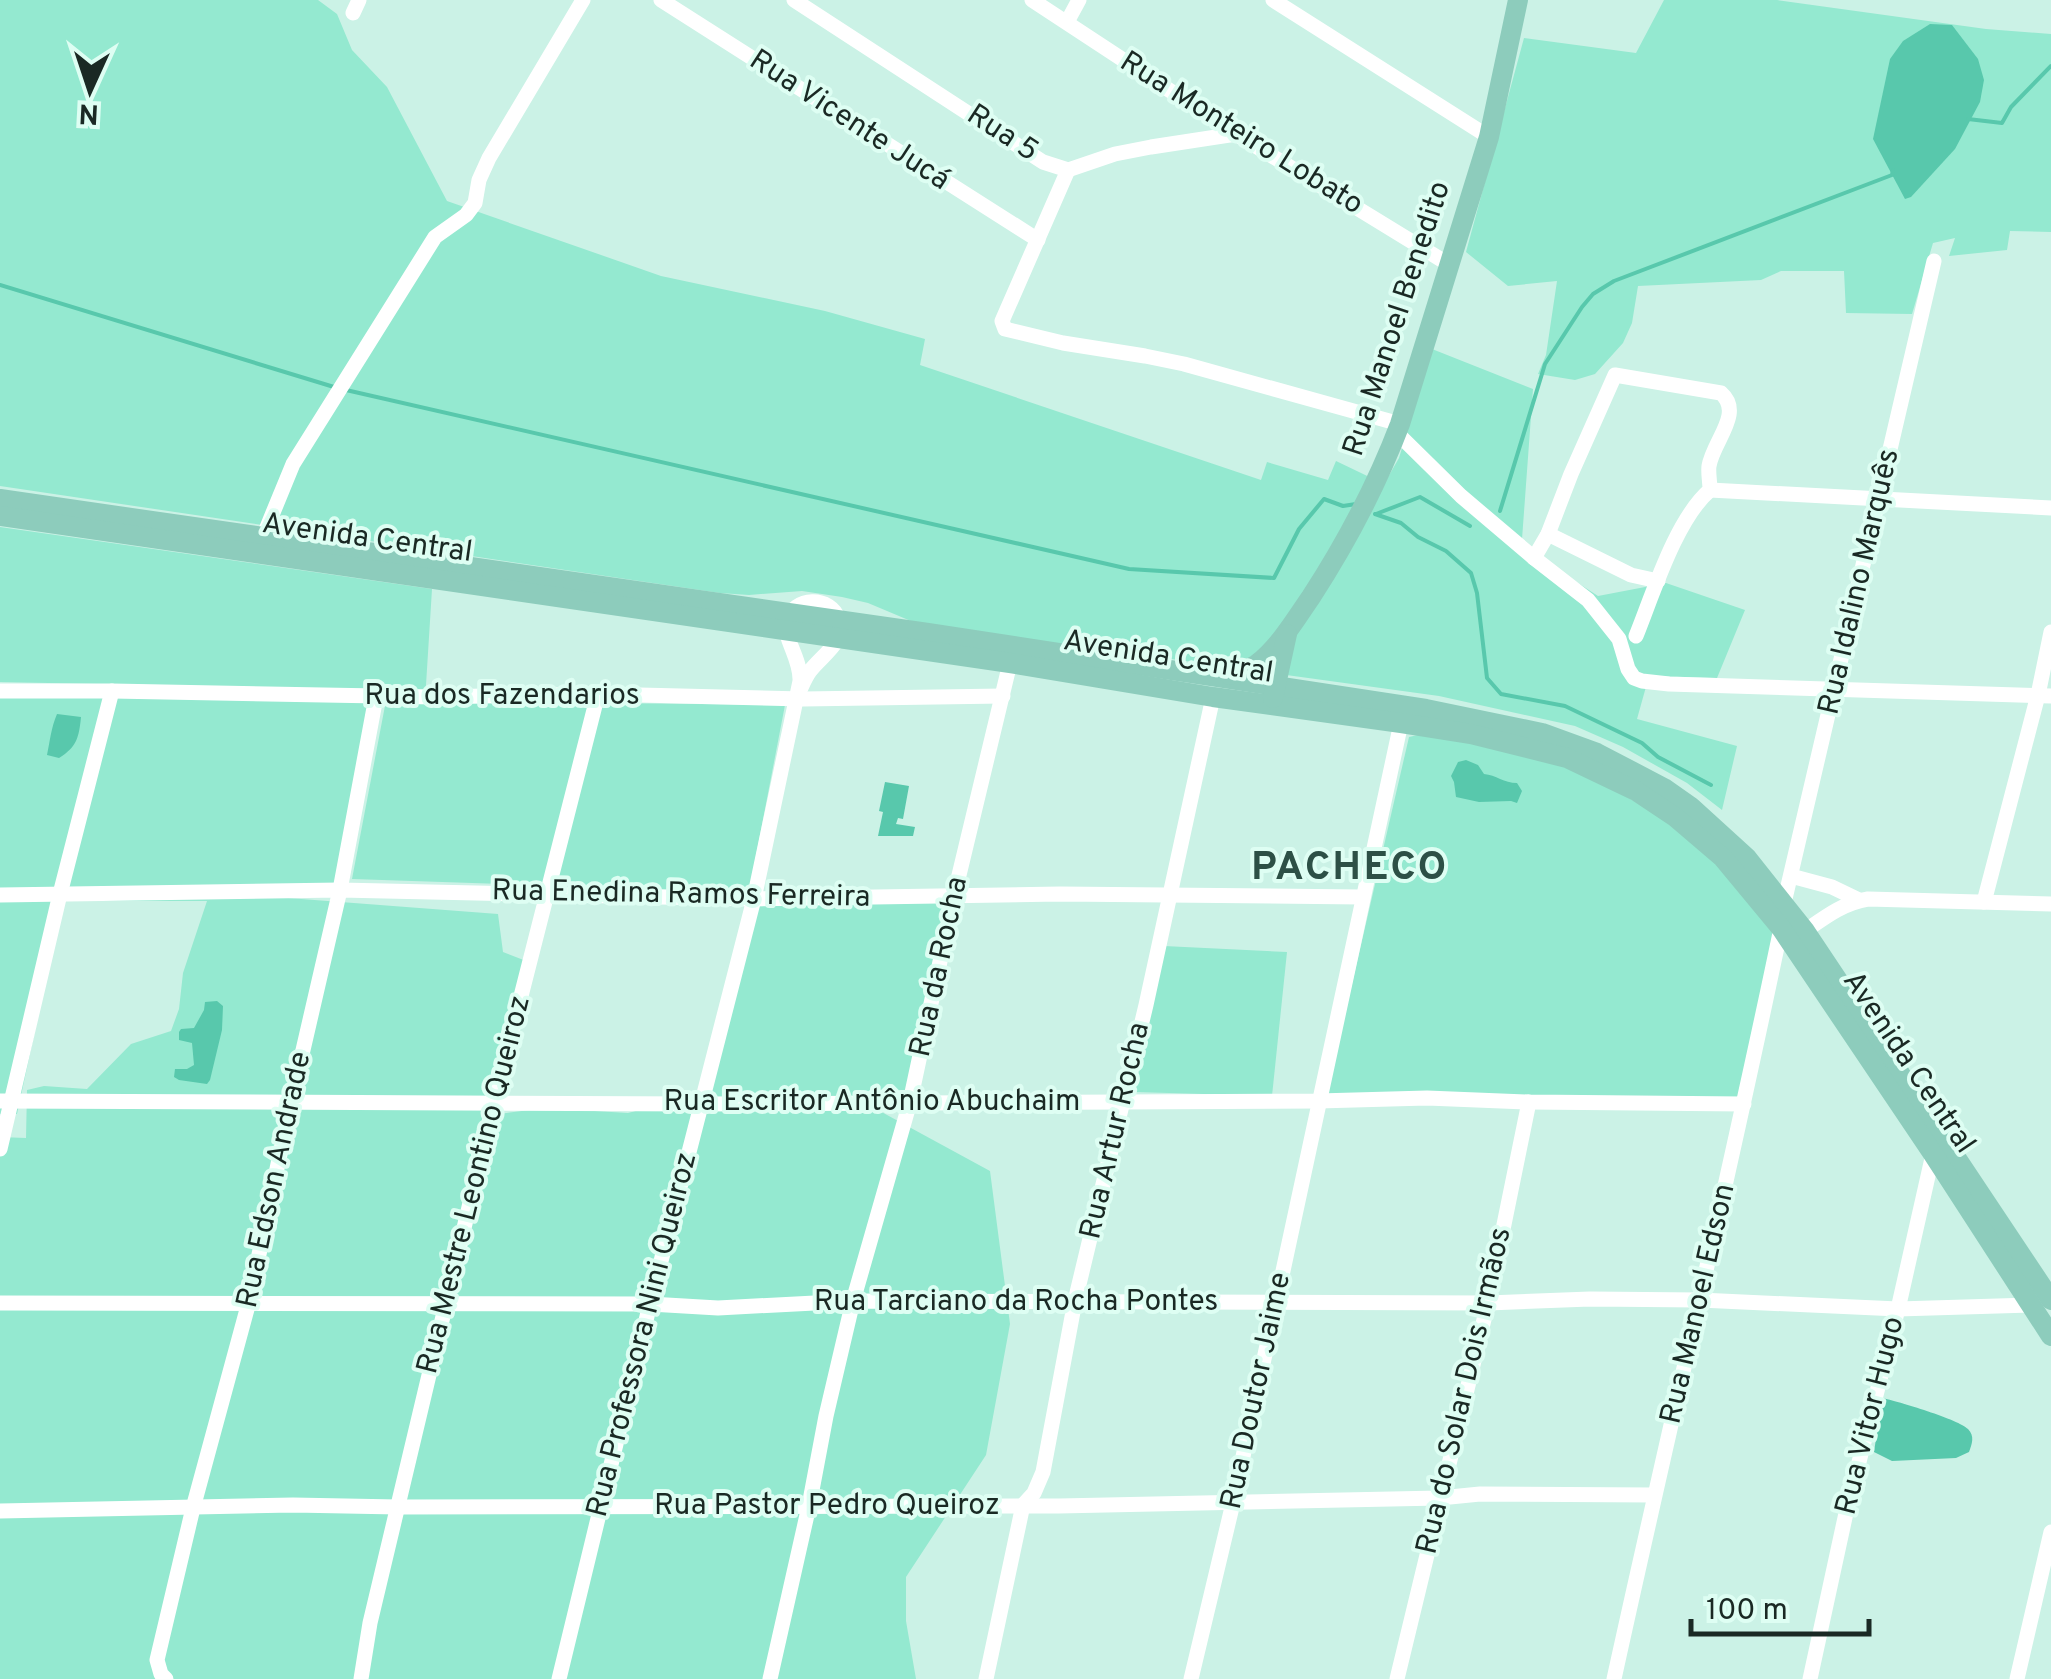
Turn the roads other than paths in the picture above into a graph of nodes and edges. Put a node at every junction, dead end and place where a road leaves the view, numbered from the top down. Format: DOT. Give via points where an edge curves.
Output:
graph roads {
  1 [pos="583,0"];
  2 [pos="661,0"];
  3 [pos="794,0"];
  4 [pos="1032,0"];
  5 [pos="1079,0"];
  6 [pos="1273,0"];
  7 [pos="1514,2"];
  8 [pos="1066,22"];
  9 [pos="1236,134"];
  10 [pos="1489,137"];
  11 [pos="1068,170"];
  12 [pos="1038,240"];
  13 [pos="1934,260"];
  14 [pos="1450,265"];
  15 [pos="1399,429"];
  16 [pos="1710,490"];
  17 [pos="0,498"];
  18 [pos="1878,498"];
  19 [pos="2051,508"];
  20 [pos="0,516"];
  21 [pos="1548,534"];
  22 [pos="263,536"];
  23 [pos="1534,558"];
  24 [pos="1658,582"];
  25 [pos="730,614"];
  26 [pos="793,623"];
  27 [pos="834,630"];
  28 [pos="1288,632"];
  29 [pos="2051,632"];
  30 [pos="1636,636"];
  31 [pos="1010,662"];
  32 [pos="1217,687"];
  33 [pos="1836,688"];
  34 [pos="0,691"];
  35 [pos="112,691"];
  36 [pos="1282,693"];
  37 [pos="598,694"];
  38 [pos="1003,696"];
  39 [pos="2045,696"];
  40 [pos="376,697"];
  41 [pos="796,698"];
  42 [pos="1401,722"];
  43 [pos="1791,876"];
  44 [pos="340,890"];
  45 [pos="60,894"];
  46 [pos="547,894"];
  47 [pos="0,895"];
  48 [pos="954,896"];
  49 [pos="1170,896"];
  50 [pos="1362,897"];
  51 [pos="754,899"];
  52 [pos="1859,900"];
  53 [pos="1984,902"];
  54 [pos="1784,904"];
  55 [pos="2051,904"];
  56 [pos="1781,928"];
  57 [pos="1805,931"];
  58 [pos="6,1101"];
  59 [pos="1123,1101"];
  60 [pos="1318,1101"];
  61 [pos="292,1102"];
  62 [pos="494,1102"];
  63 [pos="910,1102"];
  64 [pos="1528,1102"];
  65 [pos="702,1104"];
  66 [pos="1744,1104"];
  67 [pos="0,1149"];
  68 [pos="1933,1154"];
  69 [pos="1700,1300"];
  70 [pos="853,1301"];
  71 [pos="1075,1301"];
  72 [pos="1277,1301"];
  73 [pos="249,1302"];
  74 [pos="2041,1302"];
  75 [pos="0,1303"];
  76 [pos="1488,1303"];
  77 [pos="448,1304"];
  78 [pos="650,1304"];
  79 [pos="1898,1308"];
  80 [pos="2051,1336"];
  81 [pos="1654,1495"];
  82 [pos="1440,1498"];
  83 [pos="1233,1503"];
  84 [pos="1023,1505"];
  85 [pos="809,1506"];
  86 [pos="398,1507"];
  87 [pos="600,1507"];
  88 [pos="193,1508"];
  89 [pos="0,1510"];
  90 [pos="2051,1532"];
  91 [pos="166,1679"];
  92 [pos="361,1679"];
  93 [pos="559,1679"];
  94 [pos="770,1679"];
  95 [pos="986,1679"];
  96 [pos="1191,1679"];
  97 [pos="1397,1679"];
  98 [pos="1614,1679"];
  99 [pos="1810,1679"];
  100 [pos="2017,1679"];
  1 -- 22 [label="street" via="488,158 475,203 435,237 292,464"];
  2 -- 12 [label="street, Rua Vicente Jucá"];
  3 -- 11 [label="street, Rua 5" via="1028,155"];
  4 -- 8 [label="street, Rua Monteiro Lobato"];
  5 -- 8 [label="street"];
  6 -- 10 [label="street"];
  7 -- 10 [label="main road, Rua Manoel Benedito"];
  8 -- 9 [label="street, Rua Monteiro Lobato"];
  9 -- 11 [label="street, Rua 5" via="1151,146"];
  9 -- 14 [label="street, Rua Monteiro Lobato"];
  10 -- 14 [label="main road, Rua Manoel Benedito"];
  11 -- 12 [label="street"];
  12 -- 15 [label="street" via="1002,321 1005,329 1184,364"];
  13 -- 18 [label="street, Rua Idalino Marquês"];
  14 -- 15 [label="main road, Rua Manoel Benedito"];
  15 -- 23 [label="street" via="1461,496"];
  15 -- 28 [label="main road, Rua Manoel Benedito" via="1355,526"];
  16 -- 18 [label="street"];
  16 -- 21 [label="street" via="1710,464 1730,400 1721,393 1615,376"];
  16 -- 24 [label="street" via="1678,532"];
  17 -- 22 [label="main road, Avenida Central"];
  18 -- 19 [label="street"];
  18 -- 33 [label="street, Rua Idalino Marquês"];
  20 -- 25 [label="main road, Avenida Central"];
  21 -- 23 [label="street"];
  21 -- 24 [label="street"];
  22 -- 25 [label="main road, Avenida Central"];
  23 -- 33 [label="street" via="1588,600 1619,639 1634,678"];
  24 -- 30 [label="street"];
  25 -- 26 [label="main road, Avenida Central"];
  25 -- 26 [label="main road"];
  26 -- 27 [label="main road, Avenida Central"];
  26 -- 27 [label="street" via="804,654 812,656"];
  26 -- 41 [label="street"];
  27 -- 31 [label="main road, Avenida Central" via="862,641"];
  27 -- 32 [label="main road, Avenida Central" via="918,632"];
  27 -- 41 [label="street"];
  28 -- 32 [label="main road, Rua Manoel Benedito" via="1259,662"];
  28 -- 36 [label="main road, Rua Manoel Benedito"];
  29 -- 39 [label="street"];
  31 -- 32 [label="main road, Avenida Central"];
  31 -- 38 [label="street, Rua da Rocha"];
  32 -- 36 [label="main road, Avenida Central"];
  32 -- 49 [label="street, Rua Artur Rocha"];
  33 -- 39 [label="street"];
  33 -- 43 [label="street, Rua Idalino Marquês"];
  34 -- 35 [label="street, Rua dos Fazendarios"];
  35 -- 40 [label="street, Rua dos Fazendarios"];
  35 -- 45 [label="street"];
  36 -- 42 [label="main road, Avenida Central"];
  36 -- 54 [label="main road, Avenida Central" via="1494,721 1597,753 1691,807 1748,858"];
  37 -- 40 [label="street, Rua dos Fazendarios"];
  37 -- 41 [label="street, Rua dos Fazendarios"];
  37 -- 46 [label="street, Rua Mestre Leontino Queiroz"];
  38 -- 41 [label="street, Rua dos Fazendarios"];
  38 -- 48 [label="street, Rua da Rocha"];
  39 -- 53 [label="street"];
  40 -- 44 [label="street, Rua Edson Andrade"];
  41 -- 51 [label="street, Rua Professora Nini Queiroz"];
  42 -- 50 [label="street, Rua Doutor Jaime"];
  42 -- 56 [label="main road, Avenida Central" via="1566,758 1624,785 1723,858"];
  43 -- 52 [label="street"];
  43 -- 54 [label="street, Rua Idalino Marquês"];
  44 -- 45 [label="street, Rua Enedina Ramos Ferreira"];
  44 -- 46 [label="street, Rua Enedina Ramos Ferreira"];
  44 -- 61 [label="street, Rua Edson Andrade"];
  45 -- 47 [label="street, Rua Enedina Ramos Ferreira"];
  45 -- 58 [label="street"];
  46 -- 51 [label="street, Rua Enedina Ramos Ferreira"];
  46 -- 62 [label="street, Rua Mestre Leontino Queiroz"];
  48 -- 49 [label="street, Rua Enedina Ramos Ferreira"];
  48 -- 51 [label="street, Rua Enedina Ramos Ferreira"];
  48 -- 63 [label="street, Rua da Rocha"];
  49 -- 50 [label="street, Rua Enedina Ramos Ferreira"];
  49 -- 59 [label="street, Rua Artur Rocha"];
  50 -- 60 [label="street, Rua Doutor Jaime"];
  51 -- 65 [label="street, Rua Professora Nini Queiroz"];
  52 -- 53 [label="street"];
  52 -- 57 [label="street"];
  53 -- 55 [label="street"];
  54 -- 57 [label="main road, Avenida Central"];
  56 -- 66 [label="street, Rua Manoel Edson"];
  56 -- 68 [label="main road, Avenida Central"];
  57 -- 74 [label="main road, Avenida Central"];
  58 -- 61 [label="street, Rua Escritor Antônio Abuchaim"];
  58 -- 67 [label="street"];
  59 -- 60 [label="street, Rua Escritor Antônio Abuchaim"];
  59 -- 63 [label="street, Rua Escritor Antônio Abuchaim"];
  59 -- 71 [label="street, Rua Artur Rocha"];
  60 -- 64 [label="street, Rua Escritor Antônio Abuchaim"];
  60 -- 72 [label="street, Rua Doutor Jaime"];
  61 -- 62 [label="street, Rua Escritor Antônio Abuchaim"];
  61 -- 73 [label="street, Rua Edson Andrade"];
  62 -- 65 [label="street, Rua Escritor Antônio Abuchaim"];
  62 -- 77 [label="street, Rua Mestre Leontino Queiroz"];
  63 -- 65 [label="street, Rua Escritor Antônio Abuchaim"];
  63 -- 70 [label="street, Rua da Rocha"];
  64 -- 66 [label="street, Rua Escritor Antônio Abuchaim"];
  64 -- 76 [label="street, Rua do Solar Dois Irmãos"];
  65 -- 78 [label="street, Rua Professora Nini Queiroz"];
  66 -- 69 [label="street, Rua Manoel Edson"];
  68 -- 74 [label="main road, Avenida Central"];
  68 -- 79 [label="street, Rua Vitor Hugo"];
  69 -- 76 [label="street, Rua Tarciano da Rocha Pontes"];
  69 -- 79 [label="street, Rua Tarciano da Rocha Pontes"];
  69 -- 81 [label="street, Rua Manoel Edson"];
  70 -- 71 [label="street, Rua Tarciano da Rocha Pontes"];
  70 -- 78 [label="street, Rua Tarciano da Rocha Pontes" via="718,1308"];
  70 -- 85 [label="street, Rua da Rocha"];
  71 -- 72 [label="street, Rua Tarciano da Rocha Pontes"];
  71 -- 84 [label="street, Rua Artur Rocha" via="1043,1472"];
  72 -- 76 [label="street, Rua Tarciano da Rocha Pontes"];
  72 -- 83 [label="street, Rua Doutor Jaime"];
  73 -- 75 [label="street, Rua Tarciano da Rocha Pontes"];
  73 -- 77 [label="street, Rua Tarciano da Rocha Pontes"];
  73 -- 88 [label="street, Rua Edson Andrade"];
  74 -- 79 [label="street, Rua Tarciano da Rocha Pontes"];
  74 -- 80 [label="main road, Avenida Central"];
  76 -- 82 [label="street, Rua do Solar Dois Irmãos"];
  77 -- 78 [label="street, Rua Tarciano da Rocha Pontes"];
  77 -- 86 [label="street, Rua Mestre Leontino Queiroz"];
  78 -- 87 [label="street, Rua Professora Nini Queiroz"];
  79 -- 99 [label="street, Rua Vitor Hugo"];
  81 -- 82 [label="street, Rua Pastor Pedro Queiroz"];
  81 -- 98 [label="street, Rua Manoel Edson"];
  82 -- 83 [label="street, Rua Pastor Pedro Queiroz"];
  82 -- 97 [label="street, Rua do Solar Dois Irmãos"];
  83 -- 84 [label="street, Rua Pastor Pedro Queiroz"];
  83 -- 96 [label="street, Rua Doutor Jaime"];
  84 -- 85 [label="street, Rua Pastor Pedro Queiroz"];
  84 -- 95 [label="street, Rua Artur Rocha"];
  85 -- 87 [label="street, Rua Pastor Pedro Queiroz"];
  85 -- 94 [label="street, Rua da Rocha"];
  86 -- 87 [label="street, Rua Pastor Pedro Queiroz"];
  86 -- 88 [label="street, Rua Pastor Pedro Queiroz"];
  86 -- 92 [label="street, Rua Mestre Leontino Queiroz"];
  87 -- 93 [label="street, Rua Professora Nini Queiroz"];
  88 -- 89 [label="street, Rua Pastor Pedro Queiroz"];
  88 -- 91 [label="street, Rua Edson Andrade" via="156,1660"];
  90 -- 100 [label="street"];
}
